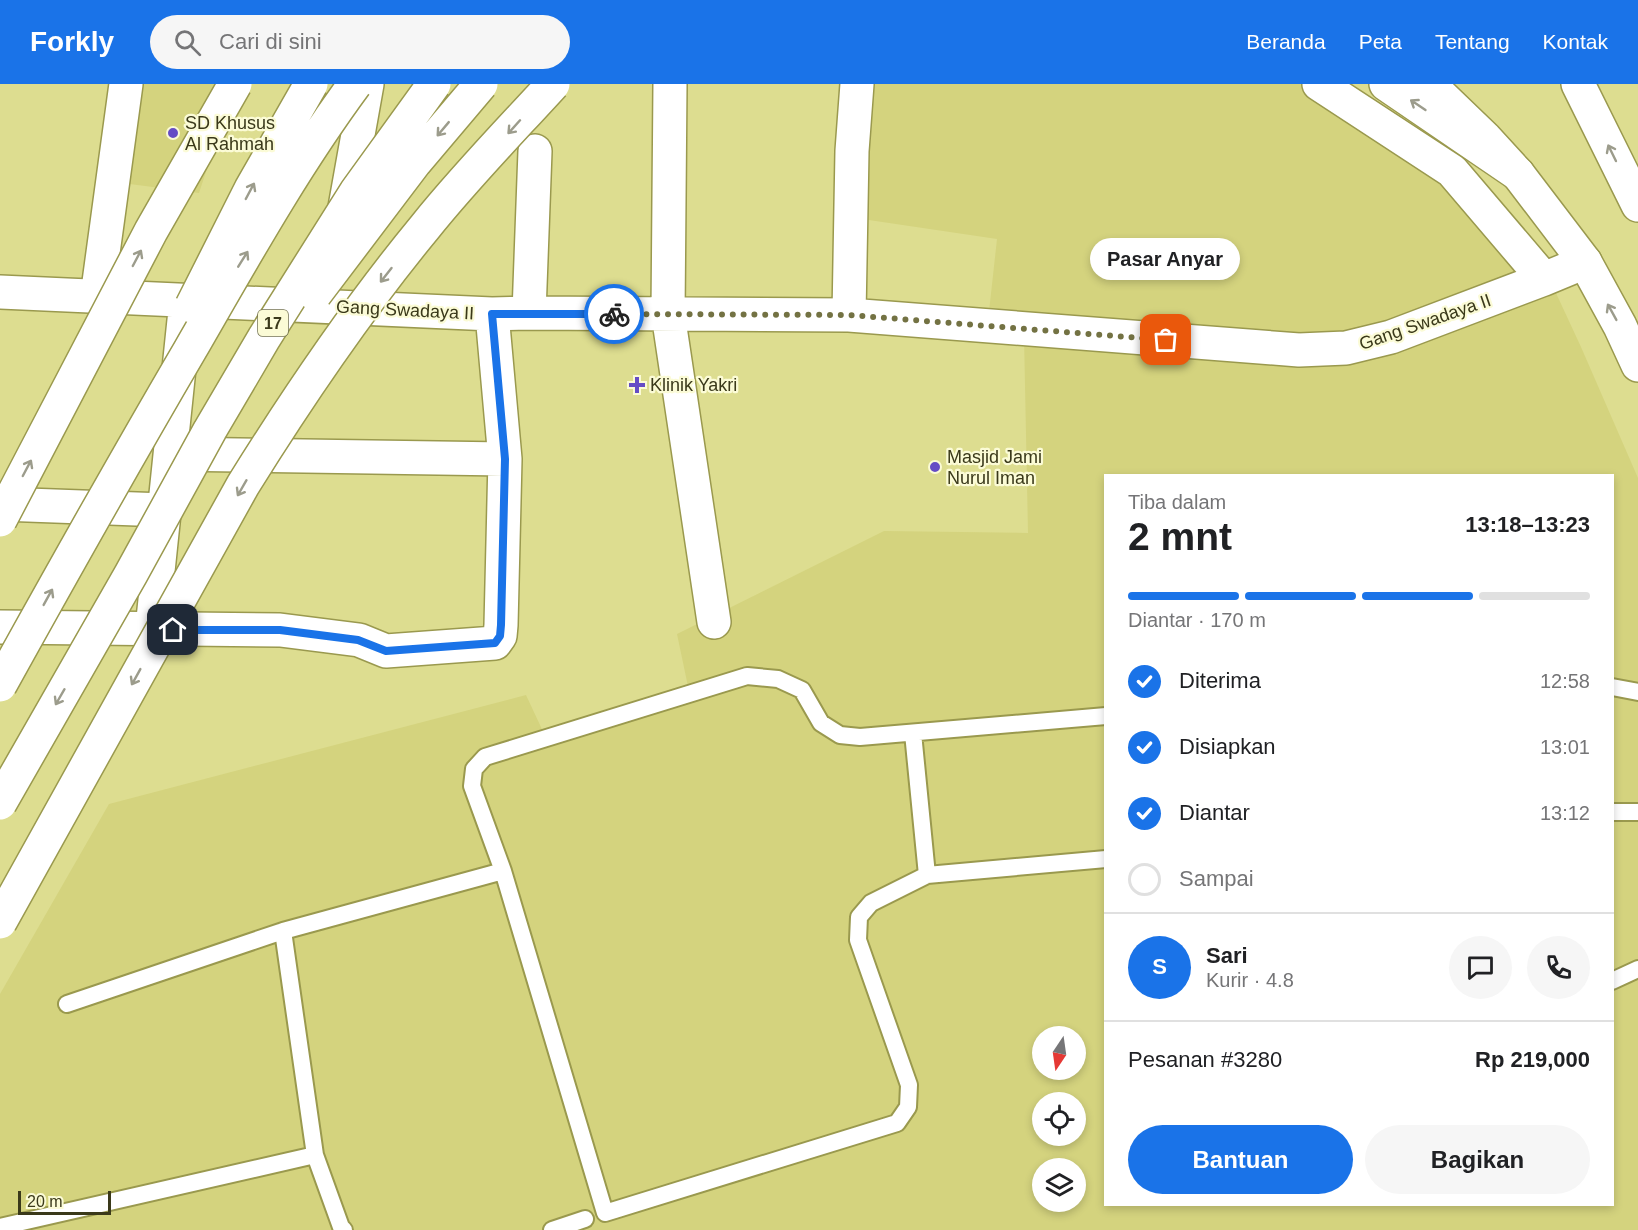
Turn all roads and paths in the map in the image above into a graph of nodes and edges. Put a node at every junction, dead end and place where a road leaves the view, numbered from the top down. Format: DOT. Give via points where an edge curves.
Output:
graph roads {
  1 [pos="126,84"];
  2 [pos="235,84"];
  3 [pos="311,84"];
  4 [pos="355,84"];
  5 [pos="367,84"];
  6 [pos="434,84"];
  7 [pos="481,84"];
  8 [pos="553,84"];
  9 [pos="670,84"];
  10 [pos="857,84"];
  11 [pos="1319,84"];
  12 [pos="1386,84"];
  13 [pos="1429,84"];
  14 [pos="1578,84"];
  15 [pos="536,152"];
  16 [pos="1518,174"];
  17 [pos="1638,205"];
  18 [pos="1585,262"];
  19 [pos="1544,279"];
  20 [pos="0,292"];
  21 [pos="97,297"];
  22 [pos="186,301"];
  23 [pos="328,306"];
  24 [pos="529,312"];
  25 [pos="492,314"];
  26 [pos="668,314"];
  27 [pos="849,315"];
  28 [pos="1638,365"];
  29 [pos="171,454"];
  30 [pos="505,459"];
  31 [pos="0,504"];
  32 [pos="165,510"];
  33 [pos="0,520"];
  34 [pos="76,545"];
  35 [pos="131,574"];
  36 [pos="714,622"];
  37 [pos="0,627"];
  38 [pos="152,629"];
  39 [pos="0,685"];
  40 [pos="1614,687"];
  41 [pos="1638,692"];
  42 [pos="1104,716"];
  43 [pos="913,733"];
  44 [pos="0,803"];
  45 [pos="1614,812"];
  46 [pos="1638,812"];
  47 [pos="1104,858"];
  48 [pos="503,871"];
  49 [pos="927,875"];
  50 [pos="0,922"];
  51 [pos="283,931"];
  52 [pos="1638,969"];
  53 [pos="1614,980"];
  54 [pos="67,1004"];
  55 [pos="315,1155"];
  56 [pos="605,1213"];
  57 [pos="587,1224"];
  58 [pos="0,1227"];
  59 [pos="344,1230"];
  60 [pos="552,1230"];
  1 -- 21 [label="main road"];
  33 -- 2 [label="main road, one-way, bridge" via="151,231"];
  34 -- 3 [label="main road, one-way, bridge" via="223,242"];
  34 -- 4 [label="main road, one-way, bridge" via="239,264"];
  5 -- 23 [label="main road"];
  6 -- 35 [label="main road, 17, bridge" via="356,192 264,338"];
  7 -- 35 [label="main road, one-way, bridge" via="416,162 271,354"];
  8 -- 50 [label="main road, one-way, bridge" via="426,225 286,416 237,495"];
  9 -- 26 [label="main road"];
  10 -- 27 [label="main road"];
  11 -- 19 [label="main road" via="1452,171"];
  16 -- 12 [label="main road, one-way"];
  13 -- 16 [label="main road"];
  17 -- 14 [label="main road, one-way"];
  15 -- 24 [label="main road"];
  16 -- 18 [label="main road"];
  18 -- 19 [label="main road, Gang Swadaya II"];
  28 -- 18 [label="main road, one-way"];
  19 -- 27 [label="main road, Gang Swadaya II" via="1391,337 1346,348 1276,348"];
  20 -- 21 [label="main road, Gang Swadaya II"];
  21 -- 22 [label="main road, Gang Swadaya II"];
  22 -- 23 [label="main road, Gang Swadaya II"];
  22 -- 29 [label="main road"];
  23 -- 25 [label="main road, Gang Swadaya II"];
  24 -- 25 [label="main road, Gang Swadaya II"];
  24 -- 26 [label="main road, Gang Swadaya II"];
  25 -- 30 [label="main road"];
  26 -- 27 [label="main road, Gang Swadaya II"];
  26 -- 36 [label="main road"];
  29 -- 30 [label="main road"];
  29 -- 32 [label="main road"];
  30 -- 38 [label="main road" via="501,625 495,643 386,651 358,640 280,630"];
  31 -- 32 [label="main road"];
  32 -- 38 [label="main road"];
  39 -- 34 [label="main road, one-way, bridge"];
  35 -- 44 [label="main road, 17, one-way, bridge"];
  37 -- 38 [label="main road"];
  40 -- 41 [label="lane"];
  42 -- 43 [label="lane"];
  43 -- 48 [label="lane" via="840,735 821,723 802,690 778,679 747,676 485,757 474,769 472,786"];
  43 -- 49 [label="lane"];
  45 -- 46 [label="lane"];
  47 -- 49 [label="lane"];
  48 -- 51 [label="lane"];
  48 -- 56 [label="lane"];
  49 -- 56 [label="lane" via="871,903 859,917 858,940 909,1085 908,1107 897,1124"];
  51 -- 54 [label="lane"];
  51 -- 55 [label="lane"];
  52 -- 53 [label="lane"];
  55 -- 58 [label="lane"];
  55 -- 59 [label="lane"];
  56 -- 57 [label="lane"];
  57 -- 60 [label="lane"];
}
